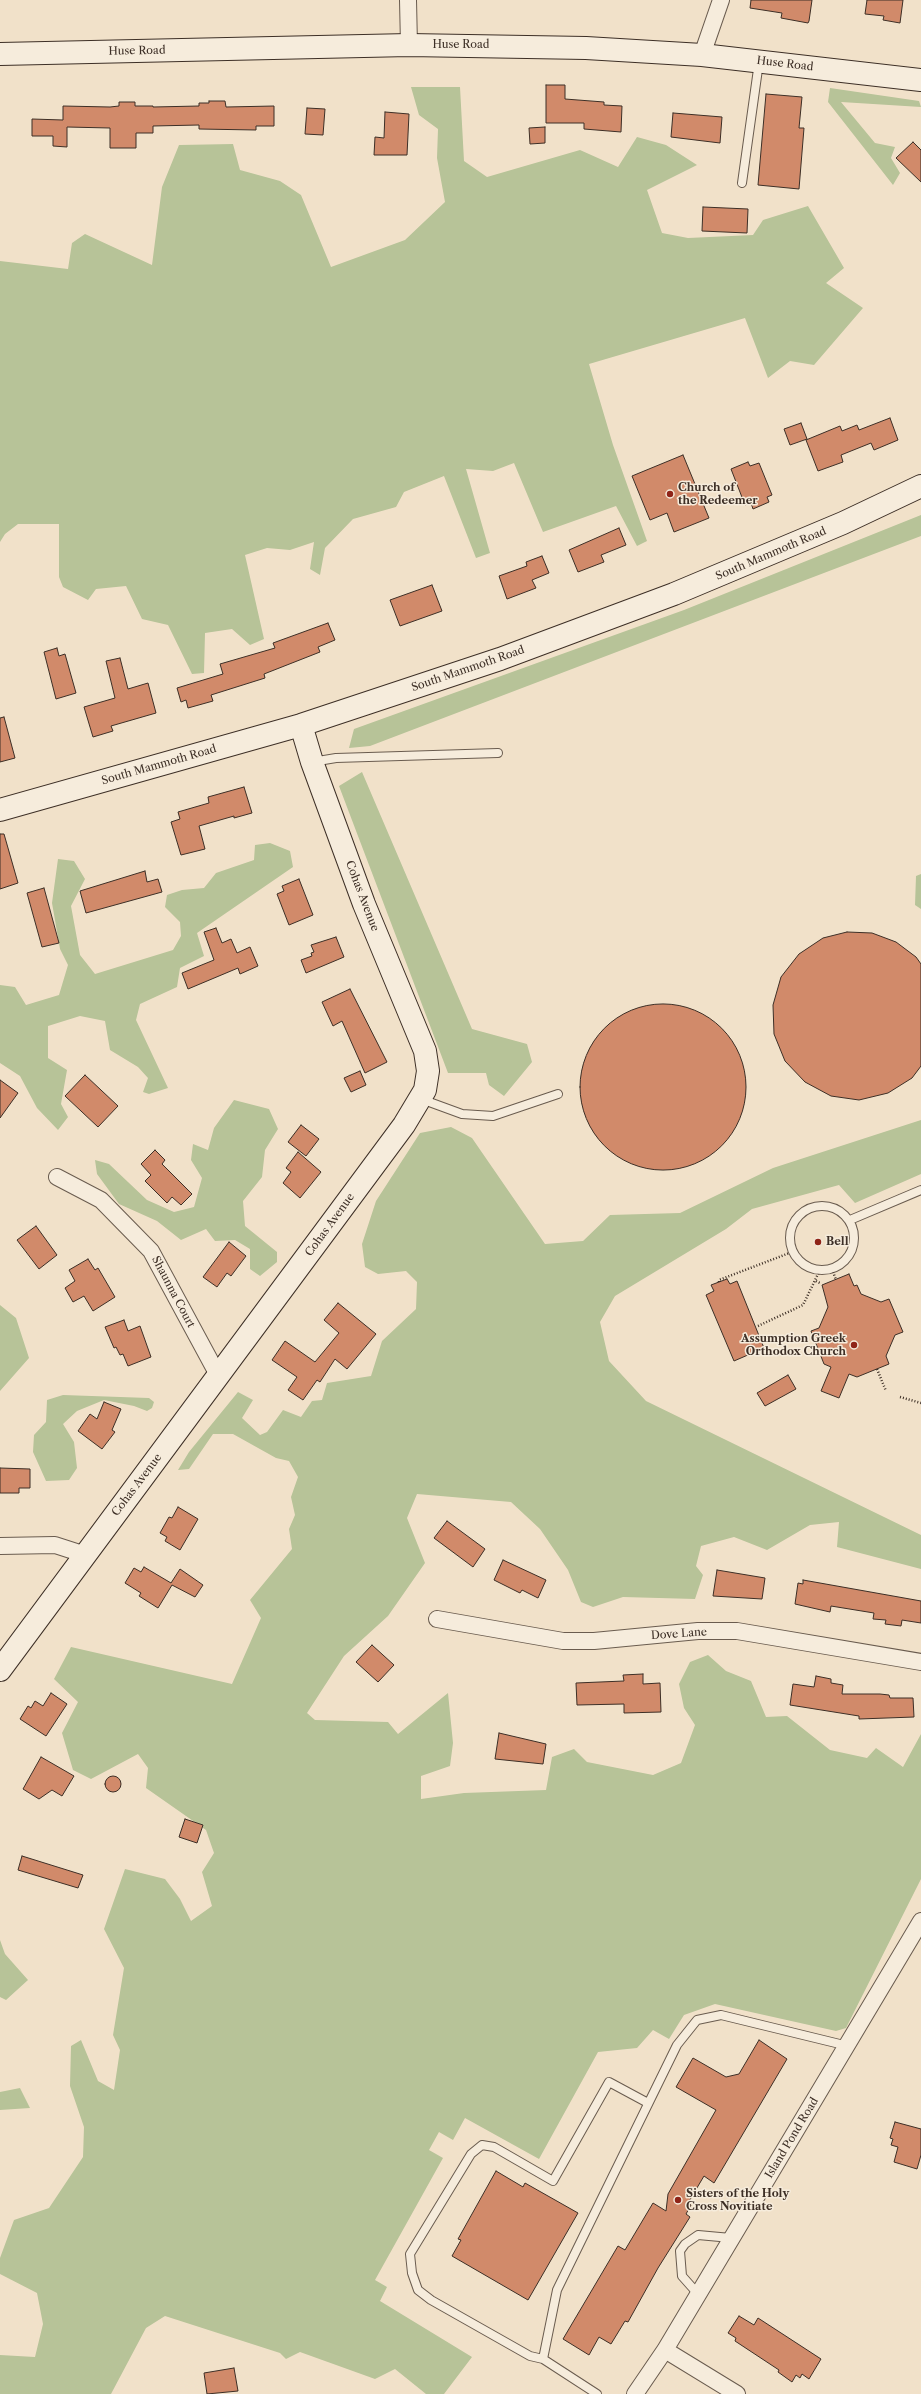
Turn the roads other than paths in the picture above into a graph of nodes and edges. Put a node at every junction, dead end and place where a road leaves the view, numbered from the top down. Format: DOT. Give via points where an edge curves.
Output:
graph roads {
  1 [pos="408,0"];
  2 [pos="721,0"];
  3 [pos="409,45"];
  4 [pos="0,54"];
  5 [pos="702,55"];
  6 [pos="759,61"];
  7 [pos="921,80"];
  8 [pos="742,183"];
  9 [pos="921,486"];
  10 [pos="301,725"];
  11 [pos="498,753"];
  12 [pos="312,762"];
  13 [pos="0,810"];
  14 [pos="558,1094"];
  15 [pos="421,1098"];
  16 [pos="57,1177"];
  17 [pos="921,1190"];
  18 [pos="850,1220"];
  19 [pos="218,1377"];
  20 [pos="0,1546"];
  21 [pos="86,1554"];
  22 [pos="437,1619"];
  23 [pos="921,1662"];
  24 [pos="0,1670"];
  25 [pos="921,1921"];
  26 [pos="848,2046"];
  27 [pos="648,2103"];
  28 [pos="731,2238"];
  29 [pos="698,2294"];
  30 [pos="665,2350"];
  31 [pos="543,2360"];
  32 [pos="597,2394"];
  33 [pos="635,2394"];
  34 [pos="736,2394"];
  1 -- 3 [label="street"];
  2 -- 5 [label="street"];
  3 -- 4 [label="street, Huse Road"];
  3 -- 5 [label="street, Huse Road" via="586,48"];
  5 -- 6 [label="street, Huse Road"];
  6 -- 7 [label="street, Huse Road"];
  6 -- 8 [label="lane"];
  9 -- 10 [label="street, South Mammoth Road" via="843,523 674,594 500,659"];
  10 -- 12 [label="street, Cohas Avenue"];
  10 -- 13 [label="street, South Mammoth Road"];
  11 -- 12 [label="lane" via="336,758"];
  12 -- 15 [label="street, Cohas Avenue" via="364,904 425,1051 428,1071"];
  14 -- 15 [label="lane" via="493,1116 462,1114"];
  15 -- 19 [label="street, Cohas Avenue" via="404,1125"];
  16 -- 19 [label="street, Shaunna Court" via="101,1200 151,1251"];
  17 -- 18 [label="lane"];
  18 -- 18 [label="lane" via="833,1207 813,1206 803,1211 791,1228 789,1238 792,1252 803,1265 820,1270 832,1269 844,1262 851,1253 854,1231"];
  19 -- 21 [label="street, Cohas Avenue"];
  20 -- 21 [label="street" via="55,1545"];
  21 -- 24 [label="street, Cohas Avenue"];
  22 -- 23 [label="street, Dove Lane" via="563,1641 594,1641 698,1631 737,1631"];
  25 -- 26 [label="street, Island Pond Road"];
  26 -- 27 [label="lane" via="721,2015 697,2020 677,2045"];
  26 -- 28 [label="street, Island Pond Road"];
  27 -- 31 [label="lane" via="557,2290"];
  27 -- 31 [label="lane" via="609,2082 553,2181 494,2147 482,2145 471,2154 410,2254 412,2273 418,2290 431,2300 530,2356"];
  28 -- 29 [label="street, Island Pond Road"];
  28 -- 29 [label="lane" via="698,2235 685,2244 680,2252 682,2276"];
  29 -- 30 [label="street, Island Pond Road"];
  30 -- 33 [label="street, Island Pond Road"];
  30 -- 34 [label="street"];
  31 -- 32 [label="lane"];
}
